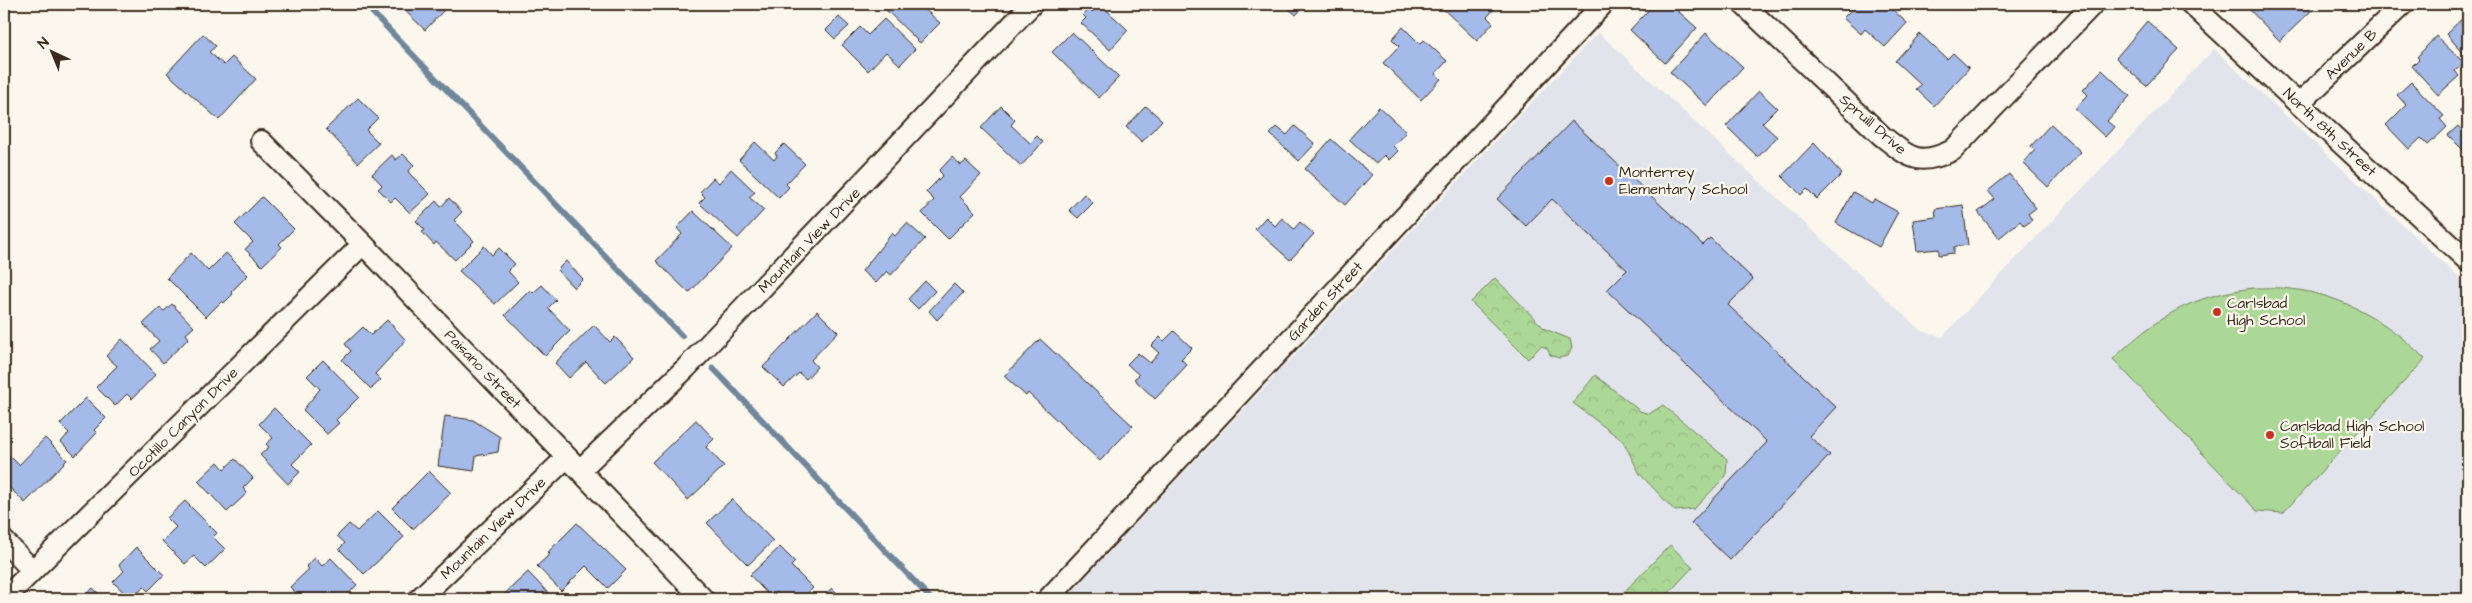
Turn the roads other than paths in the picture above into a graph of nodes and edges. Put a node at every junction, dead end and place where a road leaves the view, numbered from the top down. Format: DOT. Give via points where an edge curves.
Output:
graph roads {
  1 [pos="1032,4"];
  2 [pos="1603,4"];
  3 [pos="1743,4"];
  4 [pos="2093,4"];
  5 [pos="2191,4"];
  6 [pos="2403,4"];
  7 [pos="2299,104"];
  8 [pos="261,141"];
  9 [pos="362,244"];
  10 [pos="2468,261"];
  11 [pos="574,464"];
  12 [pos="4,541"];
  13 [pos="32,570"];
  14 [pos="4,599"];
  15 [pos="420,599"];
  16 [pos="702,599"];
  17 [pos="1048,599"];
  1 -- 11 [label="street, Mountain View Drive" via="686,368"];
  2 -- 17 [label="street, Garden Street"];
  3 -- 4 [label="street, Spruill Drive" via="1882,136 1920,160 1953,150"];
  5 -- 7 [label="street, North 8th Street"];
  6 -- 7 [label="street, Avenue B"];
  7 -- 10 [label="street, North 8th Street"];
  8 -- 9 [label="street, Paisano Street"];
  9 -- 11 [label="street, Paisano Street"];
  9 -- 13 [label="street, Ocotillo Canyon Drive"];
  11 -- 15 [label="street, Mountain View Drive"];
  11 -- 16 [label="street, Paisano Street"];
  12 -- 13 [label="street"];
  13 -- 14 [label="street, Ocotillo Canyon Drive"];
}
